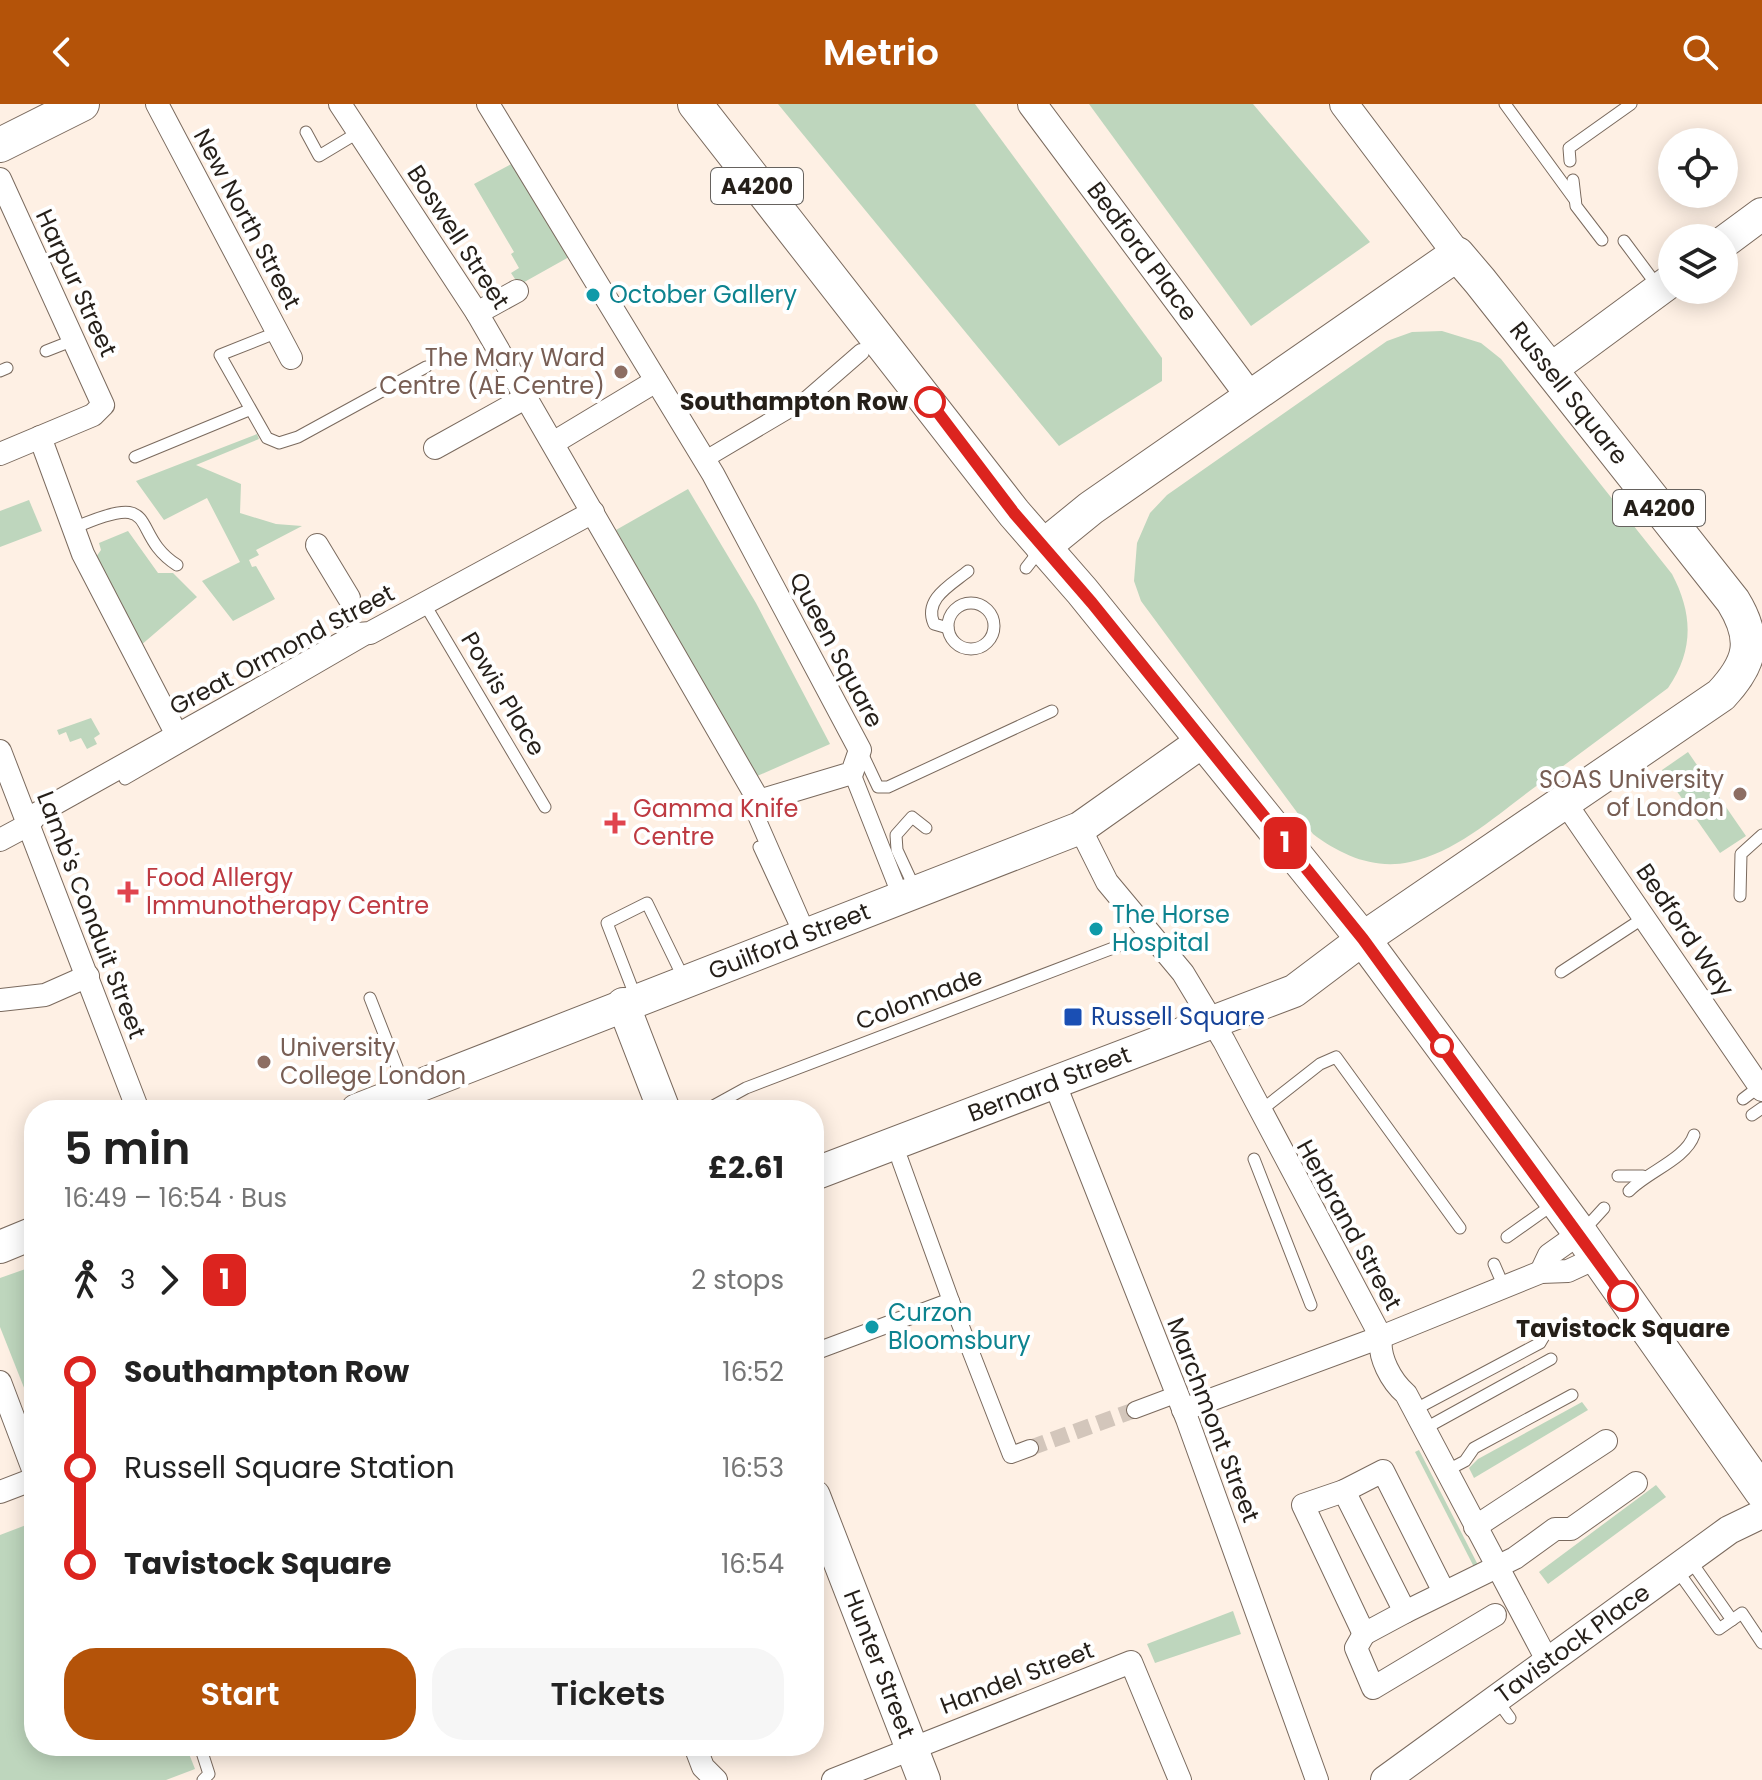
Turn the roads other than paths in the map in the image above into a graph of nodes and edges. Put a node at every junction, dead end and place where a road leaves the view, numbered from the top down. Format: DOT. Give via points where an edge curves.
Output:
graph roads {
  1 [pos="82,104"];
  2 [pos="157,104"];
  3 [pos="340,104"];
  4 [pos="488,104"];
  5 [pos="695,104"];
  6 [pos="1032,104"];
  7 [pos="1344,104"];
  8 [pos="1505,104"];
  9 [pos="1631,104"];
  10 [pos="306,132"];
  11 [pos="359,132"];
  12 [pos="0,145"];
  13 [pos="1570,161"];
  14 [pos="0,179"];
  15 [pos="1573,180"];
  16 [pos="1575,200"];
  17 [pos="1762,214"];
  18 [pos="1738,232"];
  19 [pos="1602,240"];
  20 [pos="1624,241"];
  21 [pos="1457,254"];
  22 [pos="1658,276"];
  23 [pos="1658,290"];
  24 [pos="517,291"];
  25 [pos="477,313"];
  26 [pos="278,332"];
  27 [pos="74,340"];
  28 [pos="46,351"];
  29 [pos="861,352"];
  30 [pos="291,358"];
  31 [pos="426,367"];
  32 [pos="1550,370"];
  33 [pos="656,381"];
  34 [pos="527,397"];
  35 [pos="1252,399"];
  36 [pos="249,410"];
  37 [pos="40,437"];
  38 [pos="553,443"];
  39 [pos="435,448"];
  40 [pos="1,452"];
  41 [pos="135,457"];
  42 [pos="704,460"];
  43 [pos="593,512"];
  44 [pos="74,528"];
  45 [pos="317,545"];
  46 [pos="1035,557"];
  47 [pos="177,565"];
  48 [pos="968,571"];
  49 [pos="987,595"];
  50 [pos="349,598"];
  51 [pos="423,603"];
  52 [pos="977,604"];
  53 [pos="366,626"];
  54 [pos="948,628"];
  55 [pos="1755,657"];
  56 [pos="1052,711"];
  57 [pos="177,735"];
  58 [pos="1203,741"];
  59 [pos="860,750"];
  60 [pos="0,751"];
  61 [pos="852,773"];
  62 [pos="125,779"];
  63 [pos="759,801"];
  64 [pos="1564,801"];
  65 [pos="545,807"];
  66 [pos="28,825"];
  67 [pos="926,828"];
  68 [pos="1080,828"];
  69 [pos="1762,835"];
  70 [pos="0,840"];
  71 [pos="759,847"];
  72 [pos="909,894"];
  73 [pos="1740,896"];
  74 [pos="1646,917"];
  75 [pos="801,929"];
  76 [pos="1150,934"];
  77 [pos="1363,939"];
  78 [pos="1561,972"];
  79 [pos="88,976"];
  80 [pos="684,980"];
  81 [pos="370,998"];
  82 [pos="0,1000"];
  83 [pos="630,1002"];
  84 [pos="1212,1022"];
  85 [pos="1054,1082"];
  86 [pos="1756,1099"];
  87 [pos="137,1100"];
  88 [pos="381,1100"];
  89 [pos="388,1100"];
  90 [pos="661,1100"];
  91 [pos="724,1100"];
  92 [pos="1259,1113"];
  93 [pos="1705,1150"];
  94 [pos="1254,1159"];
  95 [pos="900,1160"];
  96 [pos="824,1170"];
  97 [pos="1618,1176"];
  98 [pos="1643,1176"];
  99 [pos="1629,1191"];
  100 [pos="1557,1202"];
  101 [pos="1604,1208"];
  102 [pos="1460,1228"];
  103 [pos="24,1237"];
  104 [pos="1507,1237"];
  105 [pos="1589,1245"];
  106 [pos="0,1247"];
  107 [pos="1494,1264"];
  108 [pos="1504,1287"];
  109 [pos="951,1301"];
  110 [pos="1311,1305"];
  111 [pos="1547,1331"];
  112 [pos="1381,1337"];
  113 [pos="824,1346"];
  114 [pos="1551,1359"];
  115 [pos="0,1382"];
  116 [pos="1572,1395"];
  117 [pos="1179,1403"];
  118 [pos="1135,1410"];
  119 [pos="1415,1411"];
  120 [pos="1606,1441"];
  121 [pos="24,1446"];
  122 [pos="1030,1448"];
  123 [pos="1446,1471"];
  124 [pos="24,1483"];
  125 [pos="1636,1483"];
  126 [pos="1344,1491"];
  127 [pos="0,1492"];
  128 [pos="1762,1492"];
  129 [pos="1762,1514"];
  130 [pos="1475,1527"];
  131 [pos="824,1550"];
  132 [pos="1684,1565"];
  133 [pos="1496,1568"];
  134 [pos="1444,1592"];
  135 [pos="1405,1612"];
  136 [pos="1495,1615"];
  137 [pos="1364,1634"];
  138 [pos="1762,1643"];
  139 [pos="1547,1660"];
  140 [pos="911,1748"];
  141 [pos="203,1756"];
  142 [pos="699,1756"];
  143 [pos="203,1780"];
  144 [pos="716,1780"];
  145 [pos="833,1780"];
  146 [pos="924,1780"];
  147 [pos="1180,1780"];
  148 [pos="1317,1780"];
  149 [pos="1385,1780"];
  1 -- 12 [label="main road"];
  2 -- 26 [label="street, New North Street"];
  3 -- 11 [label="street, Boswell Street"];
  4 -- 33 [label="street, Queen Square"];
  5 -- 46 [label="main road, A4200"];
  6 -- 35 [label="street, Bedford Place"];
  7 -- 21 [label="street"];
  8 -- 16 [label="lane"];
  9 -- 13 [label="lane" via="1569,148"];
  10 -- 11 [label="lane" via="319,156"];
  11 -- 25 [label="street, Boswell Street"];
  14 -- 27 [label="street, Harpur Street"];
  15 -- 16 [label="lane"];
  16 -- 19 [label="lane"];
  17 -- 18 [label="main road"];
  20 -- 22 [label="lane"];
  21 -- 32 [label="main road, Russell Square / A4200"];
  21 -- 35 [label="main road"];
  23 -- 32 [label="main road"];
  24 -- 25 [label="street"];
  25 -- 34 [label="street, Boswell Street"];
  26 -- 30 [label="street, New North Street"];
  26 -- 36 [label="lane" via="220,355"];
  27 -- 28 [label="lane"];
  27 -- 37 [label="street, Harpur Street" via="102,409"];
  29 -- 42 [label="street" via="807,399"];
  31 -- 36 [label="lane" via="279,443 267,438"];
  32 -- 55 [label="main road, Russell Square / A4200" via="1733,601"];
  33 -- 38 [label="street"];
  33 -- 42 [label="street, Queen Square"];
  34 -- 38 [label="street, Boswell Street"];
  34 -- 39 [label="street"];
  35 -- 46 [label="main road" via="1091,508"];
  36 -- 41 [label="lane"];
  37 -- 40 [label="street"];
  37 -- 44 [label="street"];
  38 -- 43 [label="street"];
  42 -- 59 [label="street, Queen Square"];
  43 -- 51 [label="street, Great Ormond Street"];
  43 -- 63 [label="street"];
  44 -- 47 [label="lane" via="121,512 136,513 164,557"];
  44 -- 57 [label="street"];
  45 -- 50 [label="street"];
  46 -- 58 [label="main road, A4200"];
  48 -- 54 [label="lane" via="931,609 934,624"];
  49 -- 52 [label="lane"];
  51 -- 53 [label="street, Great Ormond Street"];
  51 -- 65 [label="lane, Powis Place"];
  52 -- 54 [label="lane" via="956,608"];
  52 -- 54 [label="lane" via="989,612 994,626 983,645 961,646"];
  53 -- 57 [label="street, Great Ormond Street"];
  53 -- 62 [label="lane" via="354,649"];
  55 -- 64 [label="main road, Russell Square / A4200" via="1721,695"];
  56 -- 59 [label="lane" via="888,787 878,787"];
  57 -- 66 [label="street, Great Ormond Street" via="38,813"];
  58 -- 68 [label="main road, Guilford Street"];
  58 -- 77 [label="main road, A4200"];
  59 -- 61 [label="street, Queen Square"];
  60 -- 66 [label="street, Lamb's Conduit Street"];
  61 -- 63 [label="street"];
  61 -- 72 [label="street"];
  63 -- 75 [label="street" via="757,818"];
  64 -- 74 [label="street, Bedford Way"];
  64 -- 77 [label="main road, Russell Square / A4200"];
  66 -- 70 [label="street, Great Ormond Street"];
  66 -- 79 [label="street, Lamb's Conduit Street"];
  67 -- 72 [label="lane" via="912,817 896,835"];
  68 -- 72 [label="main road, Guilford Street"];
  68 -- 76 [label="street, Herbrand Street" via="1107,882"];
  69 -- 73 [label="lane" via="1741,854"];
  71 -- 75 [label="lane"];
  72 -- 75 [label="main road, Guilford Street"];
  74 -- 78 [label="lane"];
  74 -- 86 [label="street, Bedford Way"];
  75 -- 80 [label="main road, Guilford Street"];
  76 -- 84 [label="street, Herbrand Street" via="1183,973"];
  76 -- 91 [label="lane, Colonnade"];
  77 -- 84 [label="main road, Bernard Street" via="1294,991"];
  77 -- 100 [label="main road, A4200"];
  79 -- 82 [label="street" via="45,995"];
  79 -- 87 [label="street, Lamb's Conduit Street"];
  80 -- 83 [label="main road, Guilford Street"];
  80 -- 83 [label="lane" via="647,903 607,923"];
  81 -- 88 [label="lane"];
  83 -- 89 [label="main road, Guilford Street"];
  83 -- 90 [label="main road"];
  84 -- 85 [label="main road, Bernard Street"];
  84 -- 92 [label="street, Herbrand Street"];
  85 -- 96 [label="main road, Bernard Street"];
  85 -- 117 [label="street, Marchmont Street"];
  92 -- 102 [label="lane" via="1336,1057"];
  92 -- 112 [label="street, Herbrand Street"];
  93 -- 98 [label="lane" via="1692,1141"];
  94 -- 110 [label="lane"];
  95 -- 109 [label="street"];
  97 -- 98 [label="lane"];
  98 -- 99 [label="lane"];
  100 -- 104 [label="lane"];
  100 -- 105 [label="main road, A4200"];
  101 -- 105 [label="lane"];
  103 -- 106 [label="main road"];
  105 -- 108 [label="street" via="1568,1271 1541,1272"];
  105 -- 128 [label="main road, A4200"];
  107 -- 108 [label="lane"];
  108 -- 112 [label="street"];
  109 -- 113 [label="street"];
  109 -- 122 [label="street" via="1011,1455"];
  111 -- 119 [label="lane" via="1540,1343"];
  112 -- 117 [label="street"];
  112 -- 119 [label="street, Herbrand Street" via="1379,1351"];
  114 -- 119 [label="lane"];
  115 -- 121 [label="street"];
  116 -- 123 [label="lane" via="1474,1448 1465,1461"];
  117 -- 118 [label="street"];
  117 -- 148 [label="street, Marchmont Street"];
  119 -- 123 [label="street, Herbrand Street"];
  120 -- 130 [label="street"];
  123 -- 130 [label="street, Herbrand Street"];
  124 -- 127 [label="street"];
  125 -- 133 [label="street" via="1571,1529 1555,1529"];
  126 -- 134 [label="street" via="1383,1471"];
  126 -- 135 [label="street"];
  126 -- 137 [label="street" via="1303,1505"];
  129 -- 132 [label="street, Tavistock Place" via="1729,1530"];
  130 -- 133 [label="street, Herbrand Street"];
  131 -- 140 [label="main road, Hunter Street"];
  132 -- 138 [label="lane" via="1732,1620 1742,1613"];
  132 -- 139 [label="street, Tavistock Place"];
  133 -- 134 [label="street"];
  133 -- 139 [label="street, Herbrand Street"];
  134 -- 135 [label="street"];
  135 -- 137 [label="street"];
  136 -- 137 [label="street" via="1373,1688 1356,1648"];
  139 -- 149 [label="street, Tavistock Place" via="1504,1709"];
  140 -- 145 [label="street, Handel Street"];
  140 -- 146 [label="main road, Hunter Street"];
  140 -- 147 [label="street, Handel Street" via="1131,1662"];
  141 -- 143 [label="lane" via="209,1774"];
  142 -- 144 [label="street"];
}
